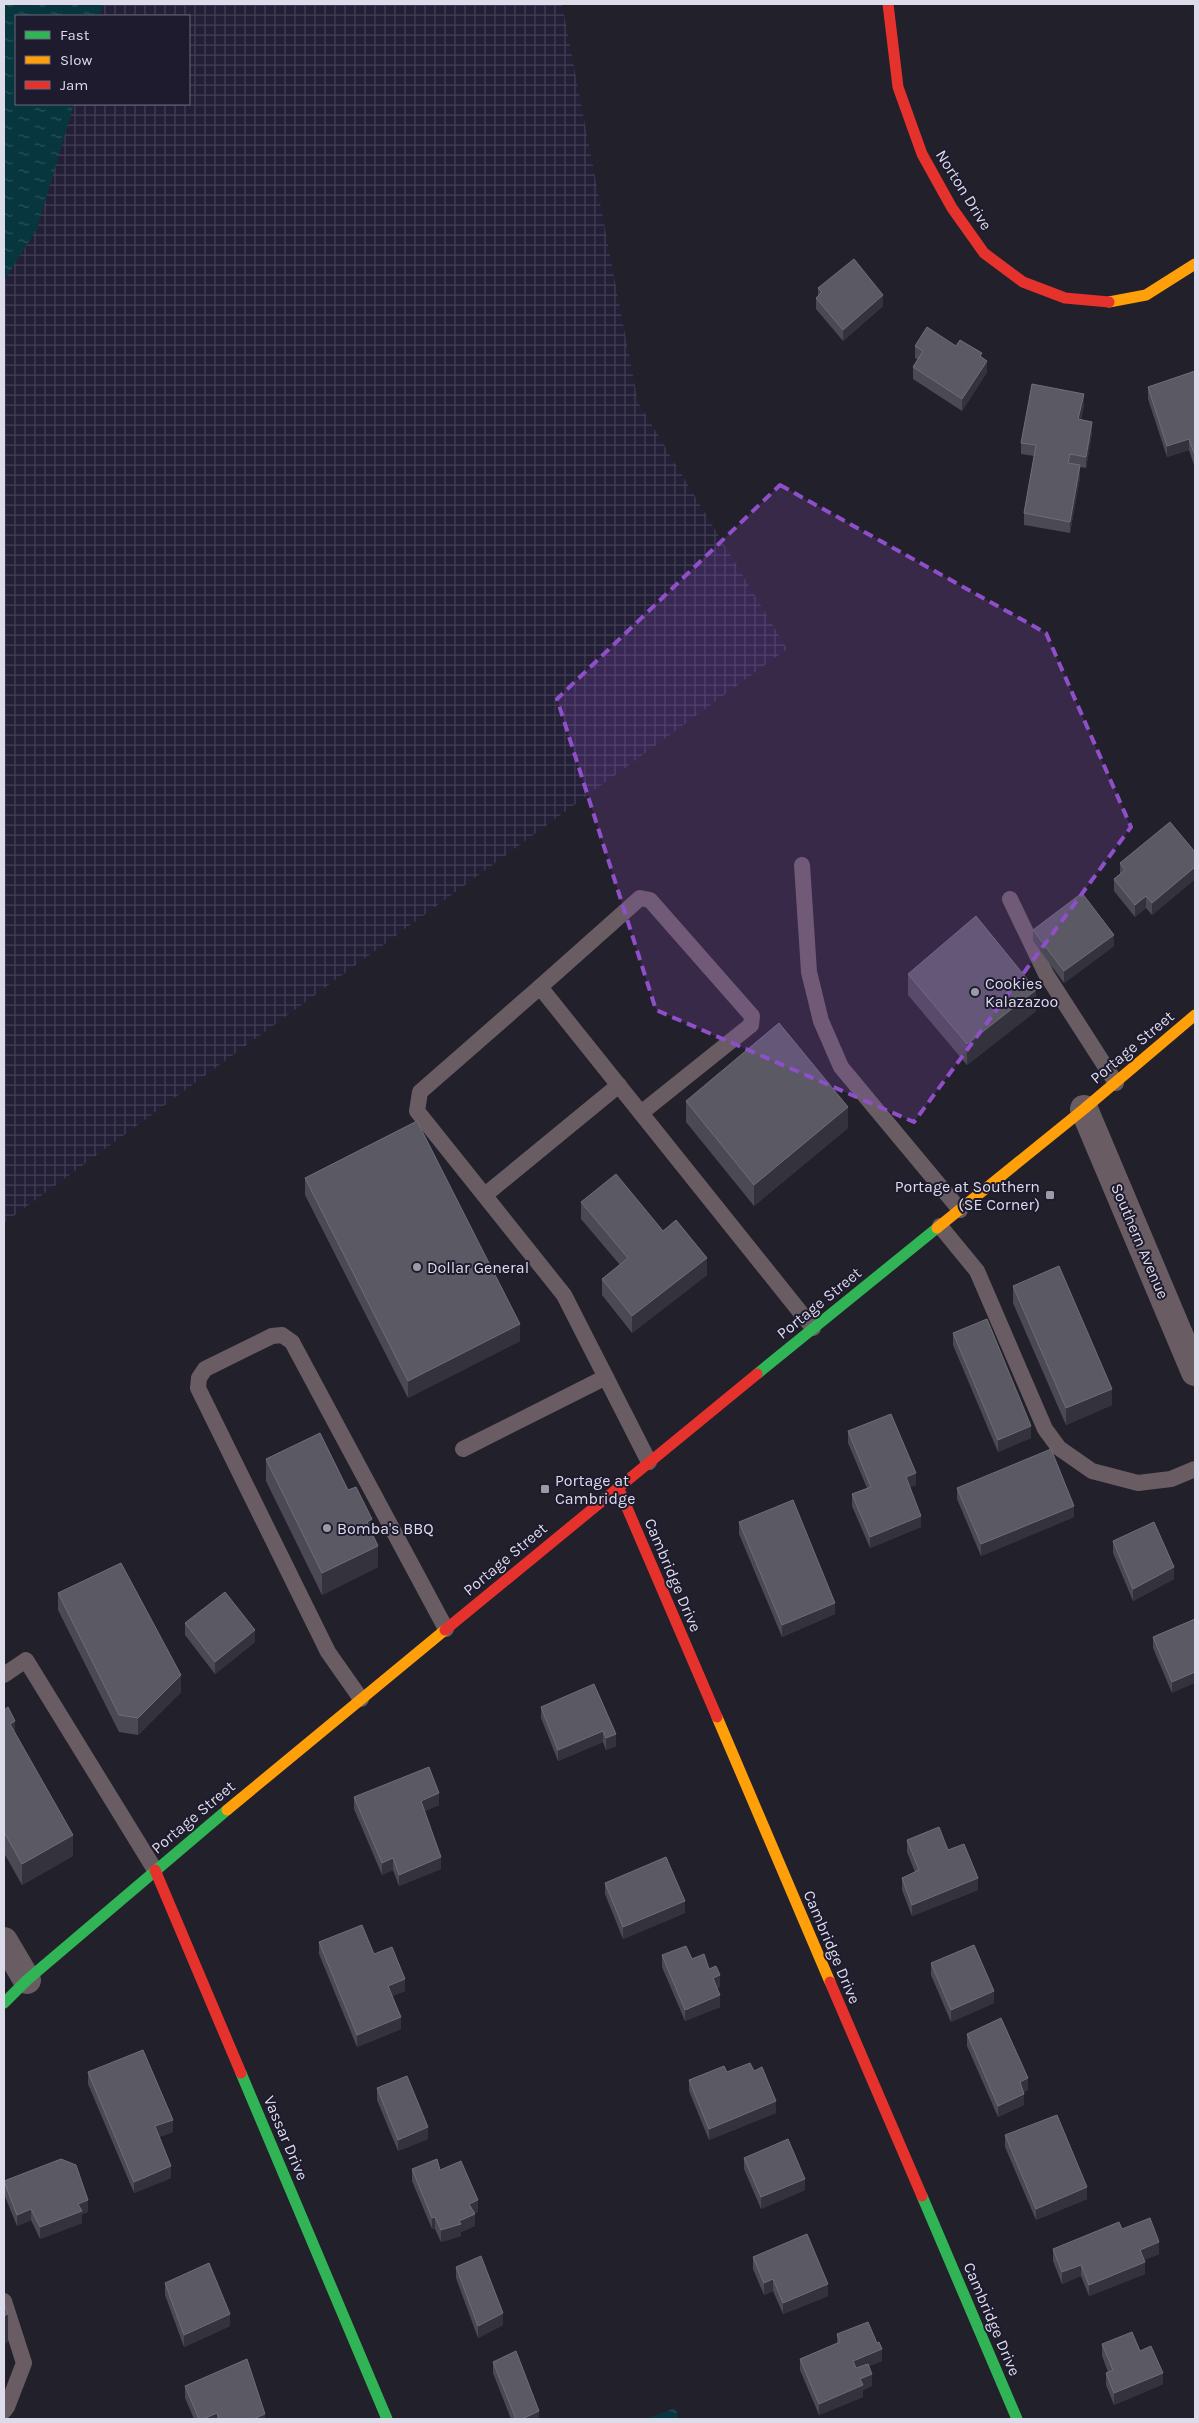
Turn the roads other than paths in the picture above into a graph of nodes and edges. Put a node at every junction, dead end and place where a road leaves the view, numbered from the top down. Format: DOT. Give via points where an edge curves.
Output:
graph roads {
  1 [pos="888,4"];
  2 [pos="1195,264"];
  3 [pos="802,865"];
  4 [pos="1010,899"];
  5 [pos="540,987"];
  6 [pos="1195,1015"];
  7 [pos="1116,1083"];
  8 [pos="619,1085"];
  9 [pos="1084,1109"];
  10 [pos="641,1113"];
  11 [pos="486,1196"];
  12 [pos="960,1210"];
  13 [pos="940,1226"];
  14 [pos="813,1328"];
  15 [pos="1195,1372"];
  16 [pos="606,1377"];
  17 [pos="463,1449"];
  18 [pos="649,1462"];
  19 [pos="1195,1469"];
  20 [pos="618,1487"];
  21 [pos="446,1628"];
  22 [pos="4,1675"];
  23 [pos="361,1699"];
  24 [pos="155,1870"];
  25 [pos="4,1941"];
  26 [pos="27,1980"];
  27 [pos="4,2003"];
  28 [pos="4,2301"];
  29 [pos="4,2411"];
  30 [pos="387,2419"];
  31 [pos="1017,2419"];
  1 -- 2 [label="street, Norton Drive" via="898,87 922,154 952,208 984,253 1023,282 1065,298 1106,303 1146,295"];
  3 -- 12 [label="lane" via="809,972 821,1021 841,1067"];
  4 -- 7 [label="lane" via="1046,974"];
  5 -- 8 [label="lane"];
  5 -- 10 [label="lane" via="640,898 650,900 752,1016 751,1024"];
  5 -- 11 [label="lane" via="420,1092 417,1111"];
  6 -- 7 [label="street, Portage Street"];
  7 -- 9 [label="street, Portage Street"];
  8 -- 10 [label="lane"];
  8 -- 11 [label="lane"];
  9 -- 12 [label="street, Portage Street"];
  9 -- 15 [label="street, Southern Avenue"];
  10 -- 14 [label="lane"];
  11 -- 16 [label="lane" via="564,1295"];
  12 -- 13 [label="street, Portage Street"];
  13 -- 14 [label="street, Portage Street"];
  13 -- 19 [label="lane" via="977,1271 1045,1429 1059,1448 1092,1471 1138,1483 1171,1479"];
  14 -- 18 [label="street, Portage Street"];
  16 -- 17 [label="lane"];
  16 -- 18 [label="lane"];
  18 -- 20 [label="street, Portage Street"];
  20 -- 21 [label="street, Portage Street"];
  20 -- 31 [label="street, Cambridge Drive"];
  21 -- 23 [label="street, Portage Street"];
  21 -- 23 [label="lane" via="292,1342 282,1336 272,1336 205,1370 199,1378 198,1388 328,1652"];
  22 -- 24 [label="lane" via="26,1660"];
  23 -- 24 [label="street, Portage Street"];
  24 -- 26 [label="street, Portage Street"];
  24 -- 30 [label="street, Vassar Drive"];
  25 -- 26 [label="street"];
  26 -- 27 [label="street, Portage Street"];
  28 -- 29 [label="lane" via="24,2364"];
}
